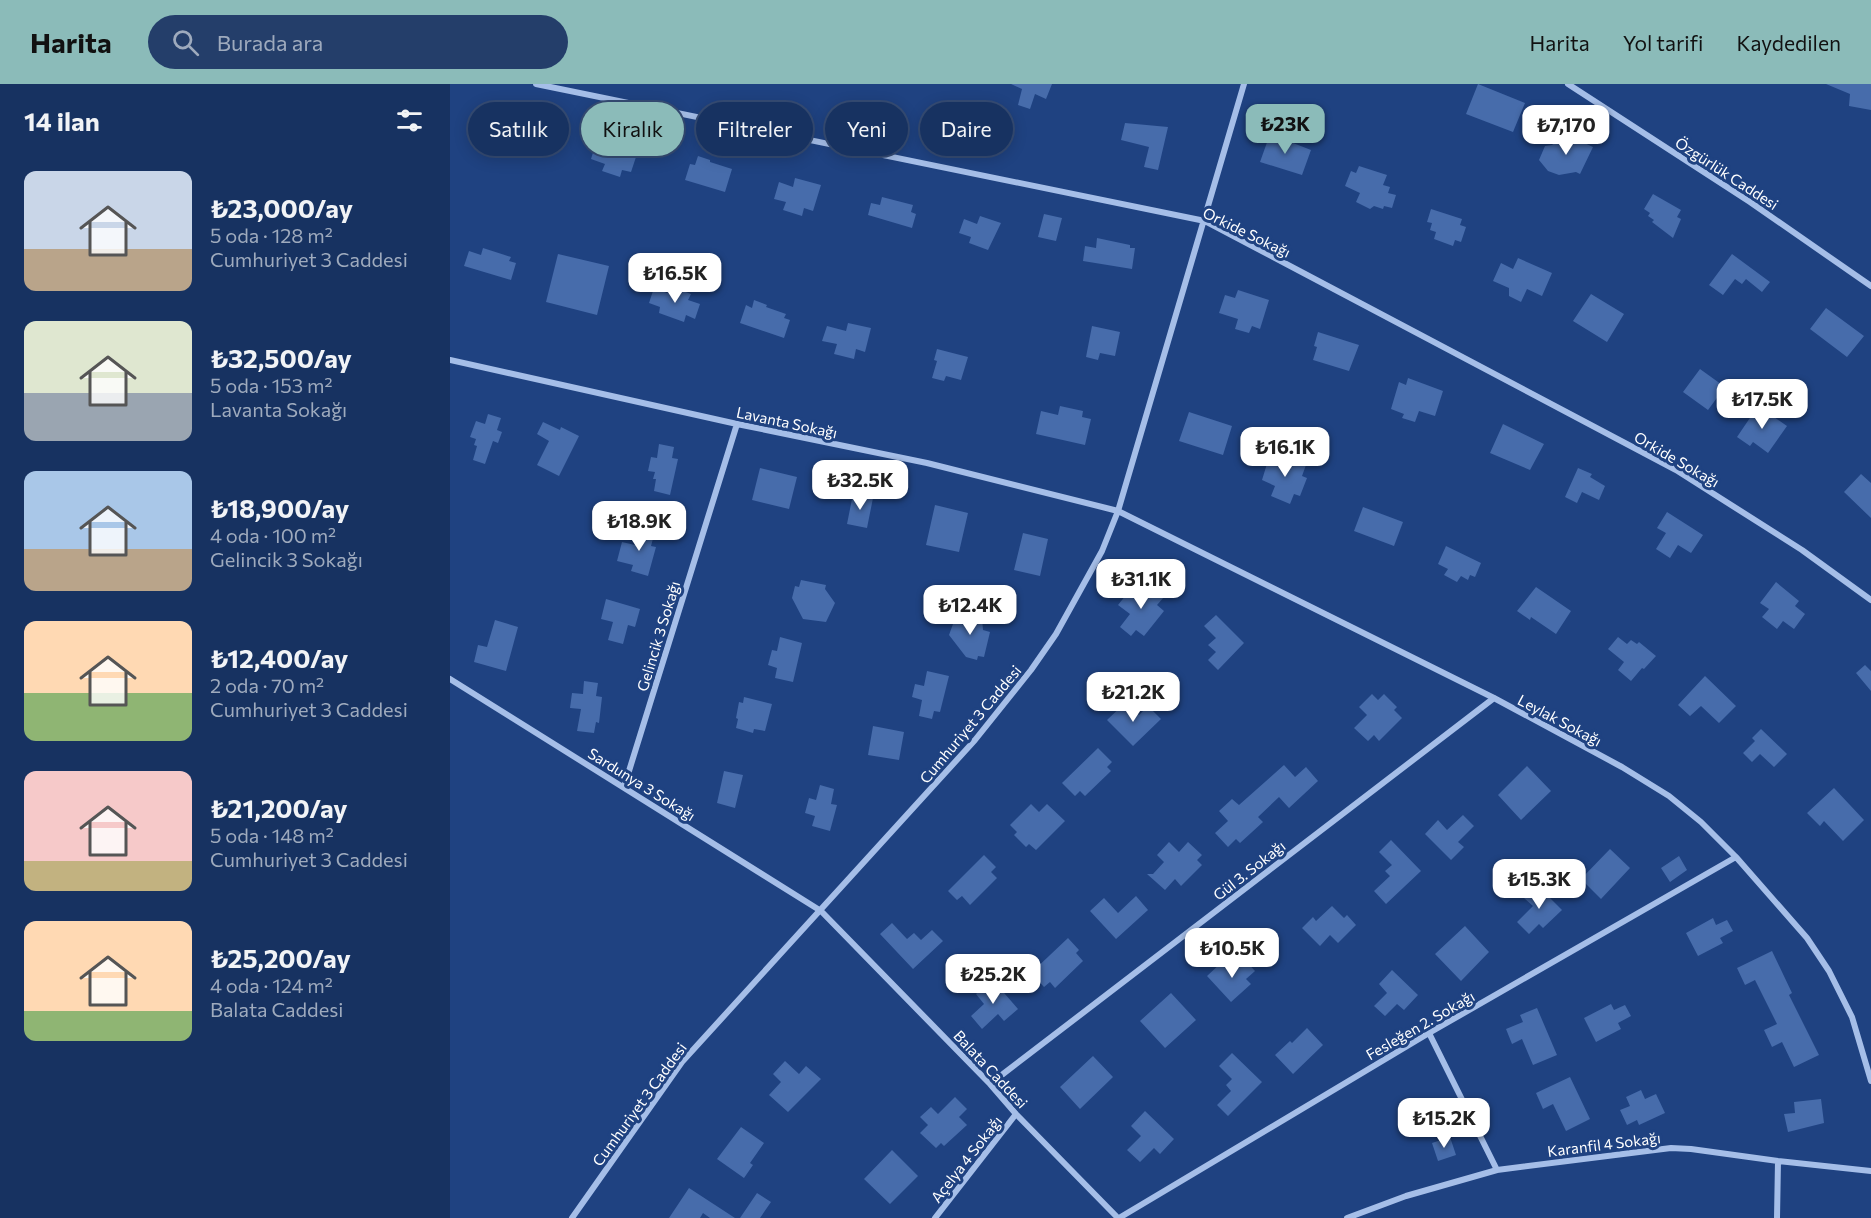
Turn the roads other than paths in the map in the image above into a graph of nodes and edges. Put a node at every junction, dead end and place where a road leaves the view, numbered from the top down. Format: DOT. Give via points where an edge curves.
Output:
graph roads {
  1 [pos="536,84"];
  2 [pos="1244,84"];
  3 [pos="1568,84"];
  4 [pos="1205,221"];
  5 [pos="1871,285"];
  6 [pos="450,360"];
  7 [pos="737,424"];
  8 [pos="1118,511"];
  9 [pos="1871,600"];
  10 [pos="450,679"];
  11 [pos="1494,698"];
  12 [pos="624,787"];
  13 [pos="1736,857"];
  14 [pos="821,911"];
  15 [pos="1429,1033"];
  16 [pos="1871,1081"];
  17 [pos="990,1084"];
  18 [pos="1016,1114"];
  19 [pos="1778,1161"];
  20 [pos="1497,1170"];
  21 [pos="1871,1171"];
  22 [pos="572,1218"];
  23 [pos="935,1218"];
  24 [pos="1118,1218"];
  25 [pos="1347,1218"];
  26 [pos="1777,1218"];
  1 -- 4 [label="street, Orkide Sokağı"];
  2 -- 4 [label="street, Cumhuriyet 3 Caddesi"];
  3 -- 5 [label="street, Özgürlük Caddesi"];
  4 -- 8 [label="street, Cumhuriyet 3 Caddesi"];
  4 -- 9 [label="street, Orkide Sokağı" via="1676,470 1802,550"];
  6 -- 7 [label="street, Lavanta Sokağı"];
  7 -- 8 [label="street, Lavanta Sokağı" via="927,463"];
  7 -- 12 [label="street, Gelincik 3 Sokağı"];
  8 -- 11 [label="street, Leylak Sokağı"];
  8 -- 14 [label="street, Cumhuriyet 3 Caddesi" via="1098,560 1031,670 975,740"];
  10 -- 12 [label="street, Sardunya 3 Sokağı"];
  11 -- 13 [label="street, Leylak Sokağı" via="1669,796"];
  11 -- 17 [label="street, Gül 3. Sokağı"];
  12 -- 14 [label="street, Sardunya 3 Sokağı"];
  13 -- 15 [label="street, Fesleğen 2. Sokağı"];
  13 -- 16 [label="street, Leylak Sokağı" via="1808,938 1829,971 1852,1017"];
  14 -- 17 [label="street, Balata Caddesi"];
  14 -- 22 [label="street, Cumhuriyet 3 Caddesi" via="682,1062"];
  15 -- 20 [label="street"];
  15 -- 24 [label="street, Fesleğen 2. Sokağı"];
  17 -- 18 [label="street, Balata Caddesi"];
  18 -- 23 [label="street, Açelya 4 Sokağı"];
  18 -- 24 [label="street, Balata Caddesi"];
  19 -- 20 [label="street, Karanfil 4 Sokağı" via="1671,1148"];
  19 -- 21 [label="street, Karanfil 4 Sokağı"];
  19 -- 26 [label="street"];
  20 -- 25 [label="street, Karanfil 4 Sokağı"];
}
